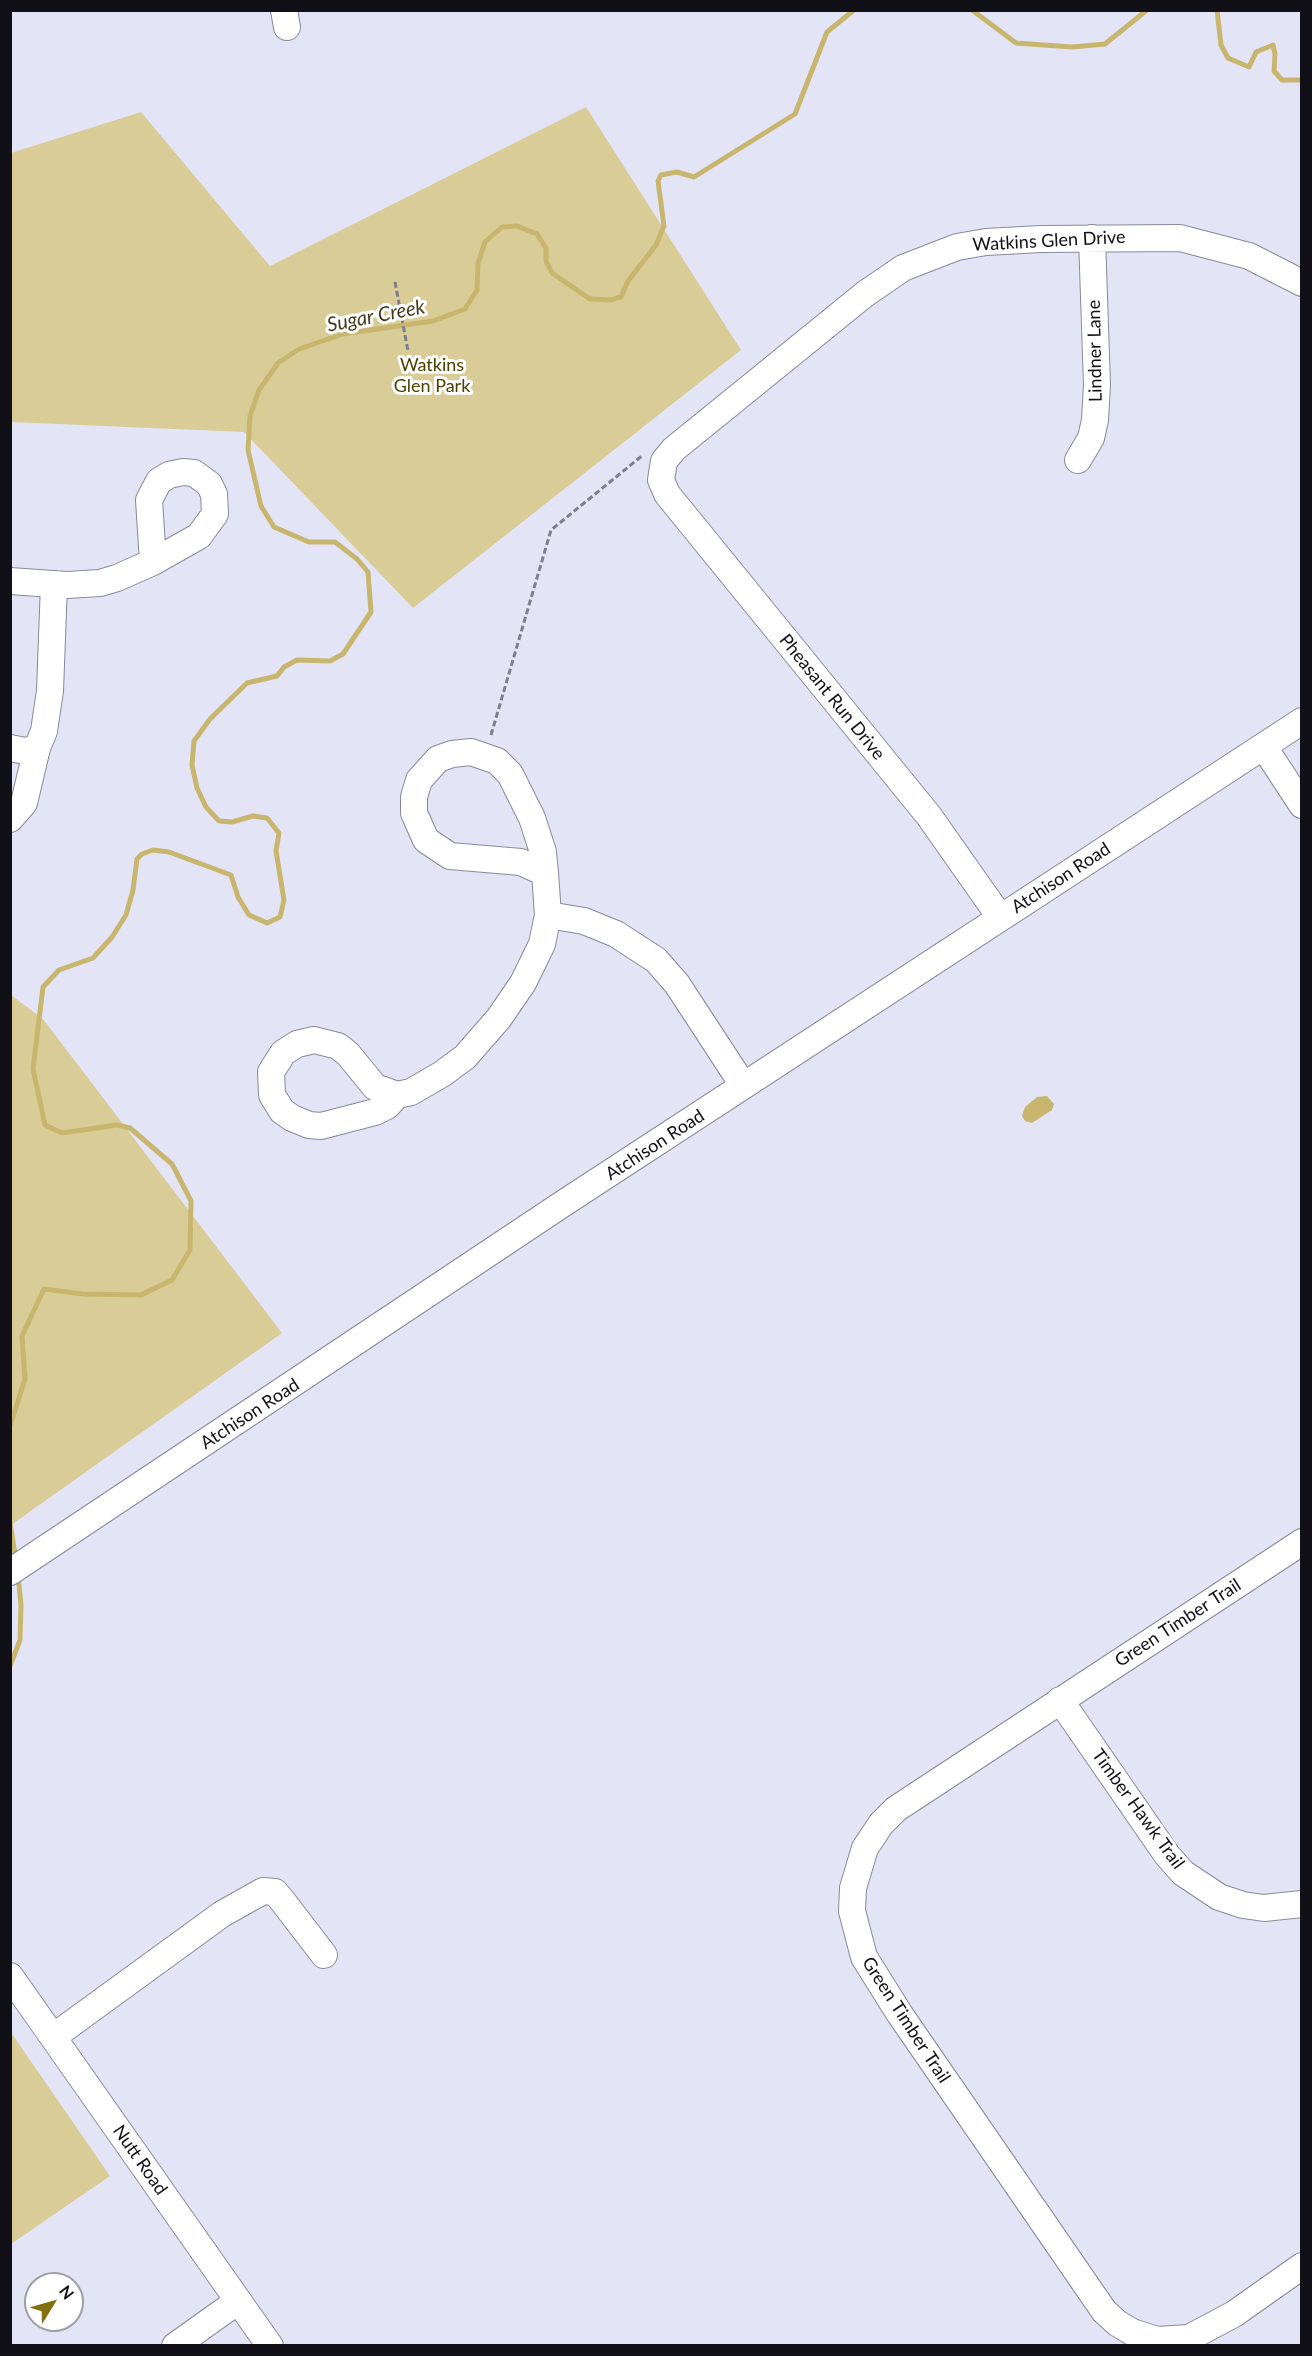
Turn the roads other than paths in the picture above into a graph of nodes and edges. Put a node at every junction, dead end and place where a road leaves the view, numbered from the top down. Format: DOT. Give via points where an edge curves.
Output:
graph roads {
  1 [pos="1092,238"];
  2 [pos="1302,283"];
  3 [pos="1078,460"];
  4 [pos="661,480"];
  5 [pos="153,562"];
  6 [pos="10,581"];
  7 [pos="54,584"];
  8 [pos="1302,721"];
  9 [pos="1264,747"];
  10 [pos="10,748"];
  11 [pos="37,748"];
  12 [pos="1302,805"];
  13 [pos="10,819"];
  14 [pos="545,873"];
  15 [pos="548,915"];
  16 [pos="1000,918"];
  17 [pos="743,1086"];
  18 [pos="397,1095"];
  19 [pos="1302,1542"];
  20 [pos="10,1572"];
  21 [pos="1060,1700"];
  22 [pos="1302,1904"];
  23 [pos="324,1955"];
  24 [pos="10,1976"];
  25 [pos="53,2037"];
  26 [pos="1302,2266"];
  27 [pos="238,2301"];
  28 [pos="175,2346"];
  29 [pos="270,2346"];
  1 -- 2 [label="street, Watkins Glen Drive" via="1180,238 1216,245 1260,261"];
  1 -- 3 [label="street, Lindner Lane" via="1095,420 1091,438"];
  1 -- 4 [label="street, Watkins Glen Drive" via="986,242 957,247 903,268 818,330 674,449 664,461"];
  4 -- 16 [label="street, Pheasant Run Drive" via="667,494 929,816"];
  5 -- 7 [label="street" via="100,582"];
  6 -- 7 [label="street"];
  7 -- 11 [label="street" via="50,691 44,731"];
  8 -- 9 [label="street, Atchison Road"];
  9 -- 12 [label="street"];
  9 -- 16 [label="street, Atchison Road"];
  10 -- 11 [label="street" via="25,752"];
  11 -- 13 [label="street" via="24,803"];
  14 -- 14 [label="street" via="520,862 450,856 426,840 414,813 414,797 427,769 452,754 471,752 497,761 510,774 532,818"];
  14 -- 15 [label="street"];
  15 -- 17 [label="street" via="584,921 616,934 656,960 677,984"];
  15 -- 18 [label="street" via="542,944 523,983 472,1050 442,1074 411,1092"];
  16 -- 17 [label="street, Atchison Road"];
  17 -- 20 [label="street, Atchison Road"];
  18 -- 18 [label="street" via="375,1087 348,1054 327,1041 297,1044 283,1053 271,1072 272,1095 282,1111 309,1125 321,1126 375,1112"];
  19 -- 21 [label="street, Green Timber Trail"];
  21 -- 22 [label="street, Timber Hawk Trail" via="1167,1855 1183,1872 1210,1892 1243,1905 1263,1908"];
  21 -- 26 [label="street, Green Timber Trail" via="930,1785 881,1824 865,1848 854,1888 852,1911 864,1957 1104,2311 1117,2323 1157,2340 1188,2338 1234,2314"];
  23 -- 25 [label="street" via="275,1892 263,1891 222,1914"];
  24 -- 25 [label="street, Nutt Road"];
  25 -- 27 [label="street, Nutt Road"];
  27 -- 28 [label="street"];
  27 -- 29 [label="street, Nutt Road"];
}
